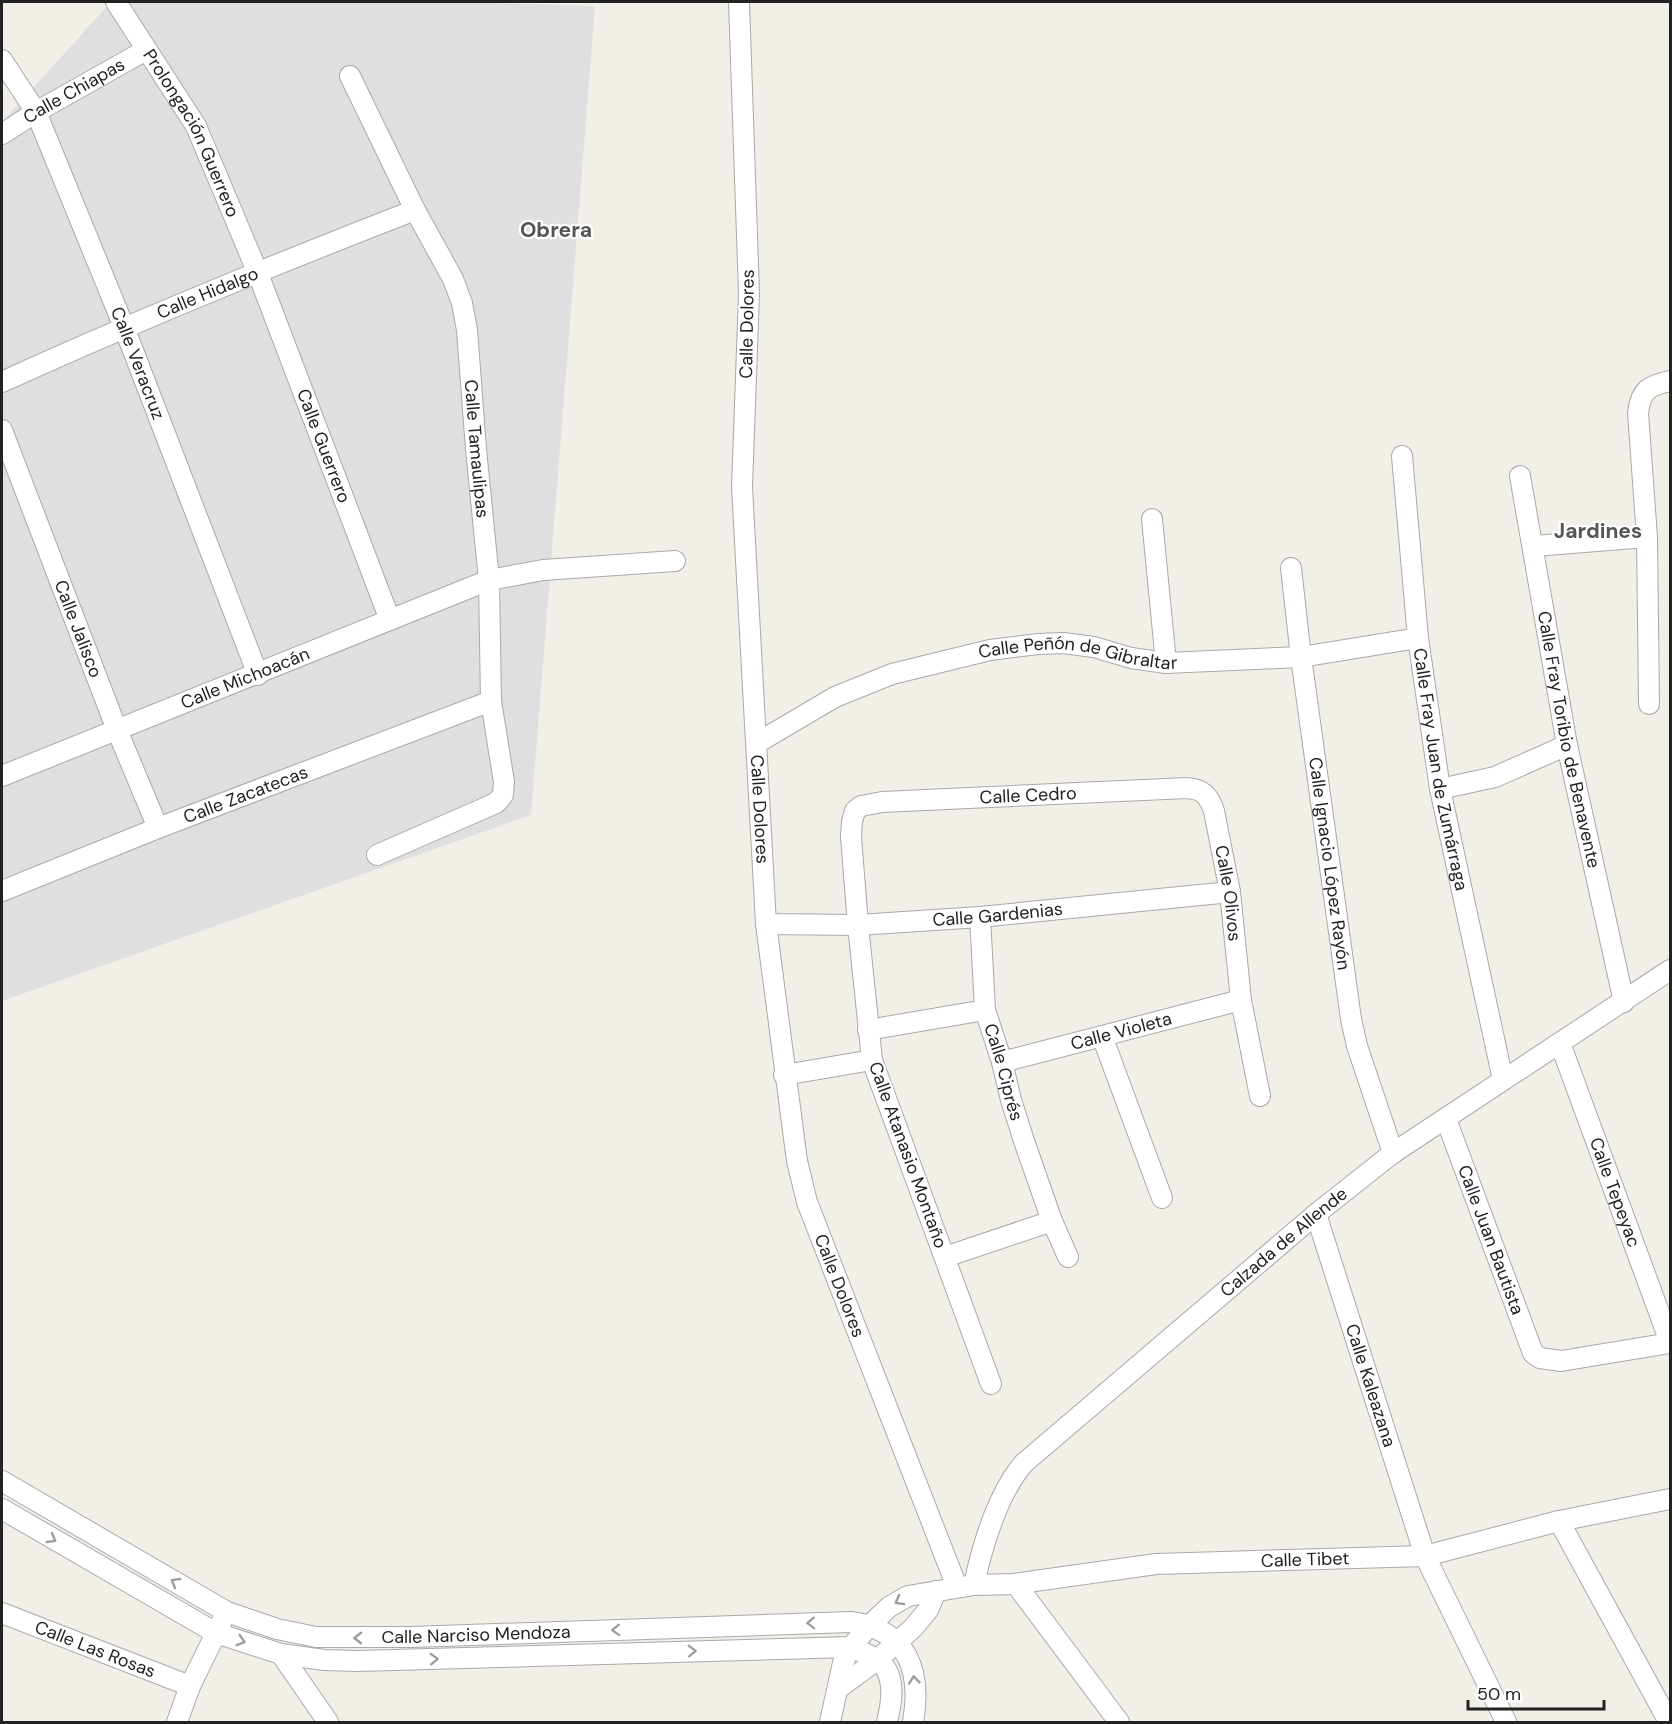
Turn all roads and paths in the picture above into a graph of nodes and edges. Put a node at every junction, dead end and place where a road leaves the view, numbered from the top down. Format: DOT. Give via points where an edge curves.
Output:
graph roads {
  1 [pos="116,2"];
  2 [pos="739,2"];
  3 [pos="146,50"];
  4 [pos="2,60"];
  5 [pos="350,76"];
  6 [pos="36,112"];
  7 [pos="2,134"];
  8 [pos="415,210"];
  9 [pos="257,271"];
  10 [pos="124,327"];
  11 [pos="1671,381"];
  12 [pos="2,382"];
  13 [pos="2,430"];
  14 [pos="1402,456"];
  15 [pos="1520,476"];
  16 [pos="1152,519"];
  17 [pos="1647,537"];
  18 [pos="1534,546"];
  19 [pos="675,561"];
  20 [pos="1291,568"];
  21 [pos="489,580"];
  22 [pos="390,620"];
  23 [pos="1418,638"];
  24 [pos="1301,657"];
  25 [pos="1166,663"];
  26 [pos="258,675"];
  27 [pos="491,701"];
  28 [pos="1649,704"];
  29 [pos="117,730"];
  30 [pos="757,743"];
  31 [pos="1567,745"];
  32 [pos="2,776"];
  33 [pos="1440,789"];
  34 [pos="1202,791"];
  35 [pos="855,811"];
  36 [pos="158,828"];
  37 [pos="376,855"];
  38 [pos="2,891"];
  39 [pos="1230,892"];
  40 [pos="980,917"];
  41 [pos="766,924"];
  42 [pos="858,926"];
  43 [pos="1669,979"];
  44 [pos="1241,1000"];
  45 [pos="1624,1002"];
  46 [pos="986,1010"];
  47 [pos="868,1030"];
  48 [pos="1102,1036"];
  49 [pos="1560,1043"];
  50 [pos="872,1060"];
  51 [pos="1002,1062"];
  52 [pos="784,1075"];
  53 [pos="1503,1080"];
  54 [pos="1260,1096"];
  55 [pos="1446,1119"];
  56 [pos="1393,1153"];
  57 [pos="1162,1198"];
  58 [pos="1316,1214"];
  59 [pos="1052,1221"];
  60 [pos="945,1257"];
  61 [pos="1068,1257"];
  62 [pos="1671,1342"];
  63 [pos="991,1384"];
  64 [pos="2,1481"];
  65 [pos="1671,1499"];
  66 [pos="2,1509"];
  67 [pos="1560,1521"];
  68 [pos="1425,1556"];
  69 [pos="1014,1584"];
  70 [pos="965,1586"];
  71 [pos="936,1591"];
  72 [pos="227,1612"];
  73 [pos="2,1613"];
  74 [pos="870,1625"];
  75 [pos="216,1633"];
  76 [pos="898,1641"];
  77 [pos="850,1647"];
  78 [pos="281,1654"];
  79 [pos="878,1660"];
  80 [pos="190,1686"];
  81 [pos="839,1688"];
  82 [pos="177,1722"];
  83 [pos="327,1722"];
  84 [pos="830,1722"];
  85 [pos="887,1722"];
  86 [pos="913,1722"];
  87 [pos="1119,1722"];
  88 [pos="1506,1722"];
  89 [pos="1669,1722"];
  1 -- 3 [label="street, Prolongación Guerrero"];
  2 -- 30 [label="street, Calle Dolores" via="749,294 742,487"];
  3 -- 6 [label="street, Calle Chiapas"];
  3 -- 9 [label="street, Prolongación Guerrero" via="196,126"];
  4 -- 6 [label="street, Calle Veracruz"];
  5 -- 8 [label="street, Calle Tamaulipas"];
  6 -- 7 [label="street, Calle Chiapas"];
  6 -- 10 [label="street, Calle Veracruz"];
  8 -- 9 [label="street, Calle Hidalgo"];
  8 -- 21 [label="street, Calle Tamaulipas" via="462,303"];
  9 -- 10 [label="street, Calle Hidalgo"];
  9 -- 22 [label="street, Calle Guerrero"];
  10 -- 12 [label="street, Calle Hidalgo"];
  10 -- 26 [label="street, Calle Veracruz"];
  11 -- 17 [label="street" via="1645,391 1639,401"];
  13 -- 29 [label="street, Calle Jalisco"];
  14 -- 23 [label="street, Calle Fray Juan de Zumárraga"];
  15 -- 18 [label="street, Calle Fray Toribio de Benavente"];
  16 -- 25 [label="street"];
  17 -- 18 [label="street"];
  17 -- 28 [label="street"];
  18 -- 31 [label="street, Calle Fray Toribio de Benavente"];
  19 -- 21 [label="street, Calle Michoacán" via="543,570"];
  20 -- 24 [label="street, Calle Ignacio López Rayón"];
  21 -- 22 [label="street, Calle Michoacán"];
  21 -- 27 [label="street, Calle Tamaulipas"];
  22 -- 26 [label="street, Calle Michoacán"];
  23 -- 24 [label="street, Calle Peñón de Gibraltar"];
  23 -- 33 [label="street, Calle Fray Juan de Zumárraga"];
  24 -- 25 [label="street, Calle Peñón de Gibraltar"];
  24 -- 56 [label="street, Calle Ignacio López Rayón" via="1351,1019"];
  25 -- 30 [label="street, Calle Peñón de Gibraltar" via="1063,643 990,650 892,675 835,697"];
  26 -- 29 [label="street, Calle Michoacán"];
  27 -- 36 [label="street, Calle Zacatecas"];
  27 -- 37 [label="street, Calle Tamaulipas" via="504,782 502,798"];
  29 -- 32 [label="street, Calle Michoacán"];
  29 -- 36 [label="street, Calle Jalisco"];
  30 -- 41 [label="street, Calle Dolores"];
  31 -- 33 [label="street" via="1495,777"];
  31 -- 45 [label="street, Calle Fray Toribio de Benavente"];
  33 -- 53 [label="street, Calle Fray Juan de Zumárraga"];
  34 -- 35 [label="street, Calle Cedro" via="1187,788 882,802"];
  34 -- 39 [label="street, Calle Olivos" via="1215,811"];
  35 -- 42 [label="street, Calle Atanasio Montaño" via="851,837"];
  36 -- 38 [label="street, Calle Zacatecas"];
  39 -- 40 [label="street, Calle Gardenias"];
  39 -- 44 [label="street, Calle Olivos"];
  40 -- 42 [label="street, Calle Gardenias"];
  40 -- 46 [label="street, Calle Ciprés"];
  41 -- 42 [label="street, Calle Gardenias"];
  41 -- 52 [label="street, Calle Dolores"];
  42 -- 47 [label="street, Calle Atanasio Montaño"];
  43 -- 45 [label="street, Calzada de Allende"];
  44 -- 48 [label="street, Calle Violeta"];
  44 -- 54 [label="street, Calle Olivos"];
  45 -- 49 [label="street, Calzada de Allende"];
  46 -- 47 [label="street"];
  46 -- 51 [label="street, Calle Ciprés"];
  47 -- 50 [label="street, Calle Atanasio Montaño"];
  48 -- 51 [label="street, Calle Violeta"];
  48 -- 57 [label="street"];
  49 -- 53 [label="street, Calzada de Allende"];
  49 -- 62 [label="street, Calle Tepeyac"];
  50 -- 52 [label="street"];
  50 -- 60 [label="street, Calle Atanasio Montaño"];
  51 -- 59 [label="street, Calle Ciprés"];
  52 -- 70 [label="street, Calle Dolores" via="807,1202"];
  53 -- 55 [label="street, Calzada de Allende"];
  55 -- 56 [label="street, Calzada de Allende"];
  55 -- 62 [label="street, Calle Juan Bautista" via="1533,1353 1561,1361"];
  56 -- 58 [label="street, Calzada de Allende"];
  58 -- 68 [label="street, Calle Kaleazana"];
  58 -- 70 [label="street, Calzada de Allende" via="1024,1463 1011,1481"];
  59 -- 60 [label="street"];
  59 -- 61 [label="street, Calle Ciprés"];
  60 -- 63 [label="street, Calle Atanasio Montaño"];
  72 -- 64 [label="street, Calle Narciso Mendoza, one-way"];
  65 -- 67 [label="street, Calle Tibet"];
  66 -- 75 [label="street, Calle Narciso Mendoza, one-way"];
  67 -- 68 [label="street, Calle Tibet"];
  67 -- 89 [label="street"];
  68 -- 69 [label="street, Calle Tibet" via="1156,1564"];
  68 -- 88 [label="street"];
  69 -- 70 [label="street, Calle Tibet"];
  69 -- 87 [label="street"];
  70 -- 71 [label="street, Calle Tibet"];
  71 -- 74 [label="street, Calle Tibet, one-way" via="900,1600"];
  71 -- 76 [label="street" via="921,1620"];
  74 -- 72 [label="street, Calle Narciso Mendoza, one-way" via="851,1622 358,1638 316,1637"];
  72 -- 75 [label="street"];
  73 -- 80 [label="street, Calle Las Rosas"];
  74 -- 76 [label="street, Calle Narciso Mendoza"];
  74 -- 77 [label="street, Calle Tibet"];
  75 -- 78 [label="street, Calle Narciso Mendoza, one-way"];
  75 -- 80 [label="street"];
  76 -- 79 [label="street"];
  86 -- 76 [label="street, one-way" via="915,1673"];
  78 -- 77 [label="street, Calle Narciso Mendoza, one-way" via="358,1661"];
  77 -- 79 [label="street, Calle Narciso Mendoza"];
  77 -- 81 [label="street"];
  78 -- 83 [label="street"];
  79 -- 81 [label="street"];
  79 -- 85 [label="street" via="890,1680"];
  80 -- 82 [label="street"];
  81 -- 84 [label="street"];
}
